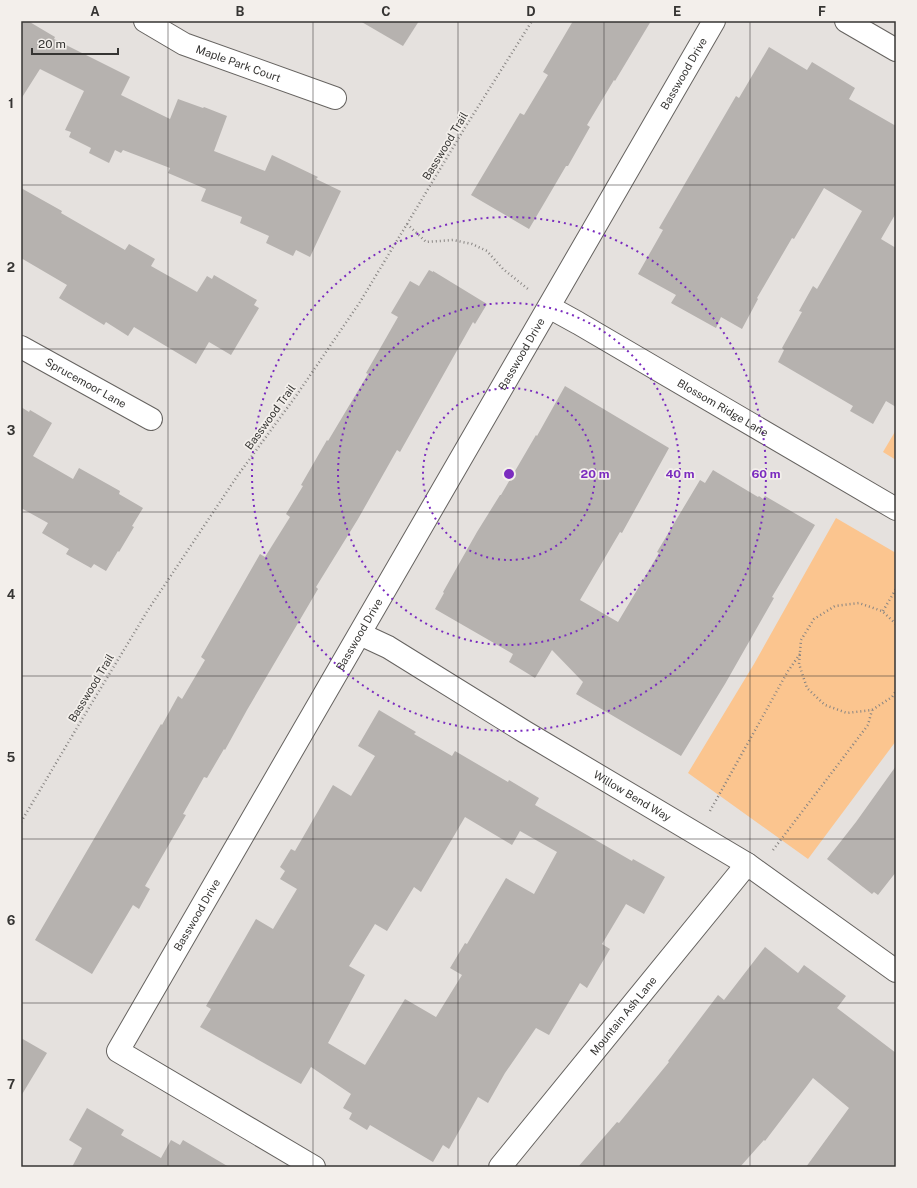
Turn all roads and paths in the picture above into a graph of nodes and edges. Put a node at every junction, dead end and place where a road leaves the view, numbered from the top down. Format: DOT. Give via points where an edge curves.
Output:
graph roads {
  1 [pos="145,21"];
  2 [pos="532,21"];
  3 [pos="714,21"];
  4 [pos="846,21"];
  5 [pos="896,50"];
  6 [pos="335,98"];
  7 [pos="407,224"];
  8 [pos="549,307"];
  9 [pos="21,347"];
  10 [pos="151,419"];
  11 [pos="896,509"];
  12 [pos="896,589"];
  13 [pos="882,611"];
  14 [pos="896,624"];
  15 [pos="360,634"];
  16 [pos="800,654"];
  17 [pos="896,691"];
  18 [pos="872,710"];
  19 [pos="21,822"];
  20 [pos="697,834"];
  21 [pos="752,868"];
  22 [pos="896,971"];
  23 [pos="314,1167"];
  24 [pos="500,1167"];
  1 -- 6 [label="street, Maple Park Court" via="184,44"];
  2 -- 7 [label="path, Basswood Trail"];
  3 -- 8 [label="street, Basswood Drive"];
  4 -- 5 [label="street"];
  7 -- 8 [label="path" via="426,242 453,240 472,244 487,251 503,269"];
  7 -- 19 [label="path, Basswood Trail" via="360,302 238,475 148,610"];
  8 -- 11 [label="street, Blossom Ridge Lane"];
  8 -- 15 [label="street, Basswood Drive"];
  9 -- 10 [label="street, Sprucemoor Lane"];
  12 -- 13 [label="path"];
  13 -- 14 [label="path"];
  13 -- 16 [label="path" via="859,603 835,606 814,619 801,640"];
  15 -- 20 [label="street, Willow Bend Way" via="388,647"];
  15 -- 23 [label="street, Basswood Drive" via="118,1051"];
  16 -- 18 [label="path" via="799,664 807,688 825,705 848,713"];
  16 -- 20 [label="path"];
  17 -- 18 [label="path" via="892,697"];
  18 -- 21 [label="path" via="868,725"];
  20 -- 21 [label="street, Willow Bend Way"];
  21 -- 22 [label="street, Willow Bend Way"];
  21 -- 24 [label="street, Mountain Ash Lane"];
}
